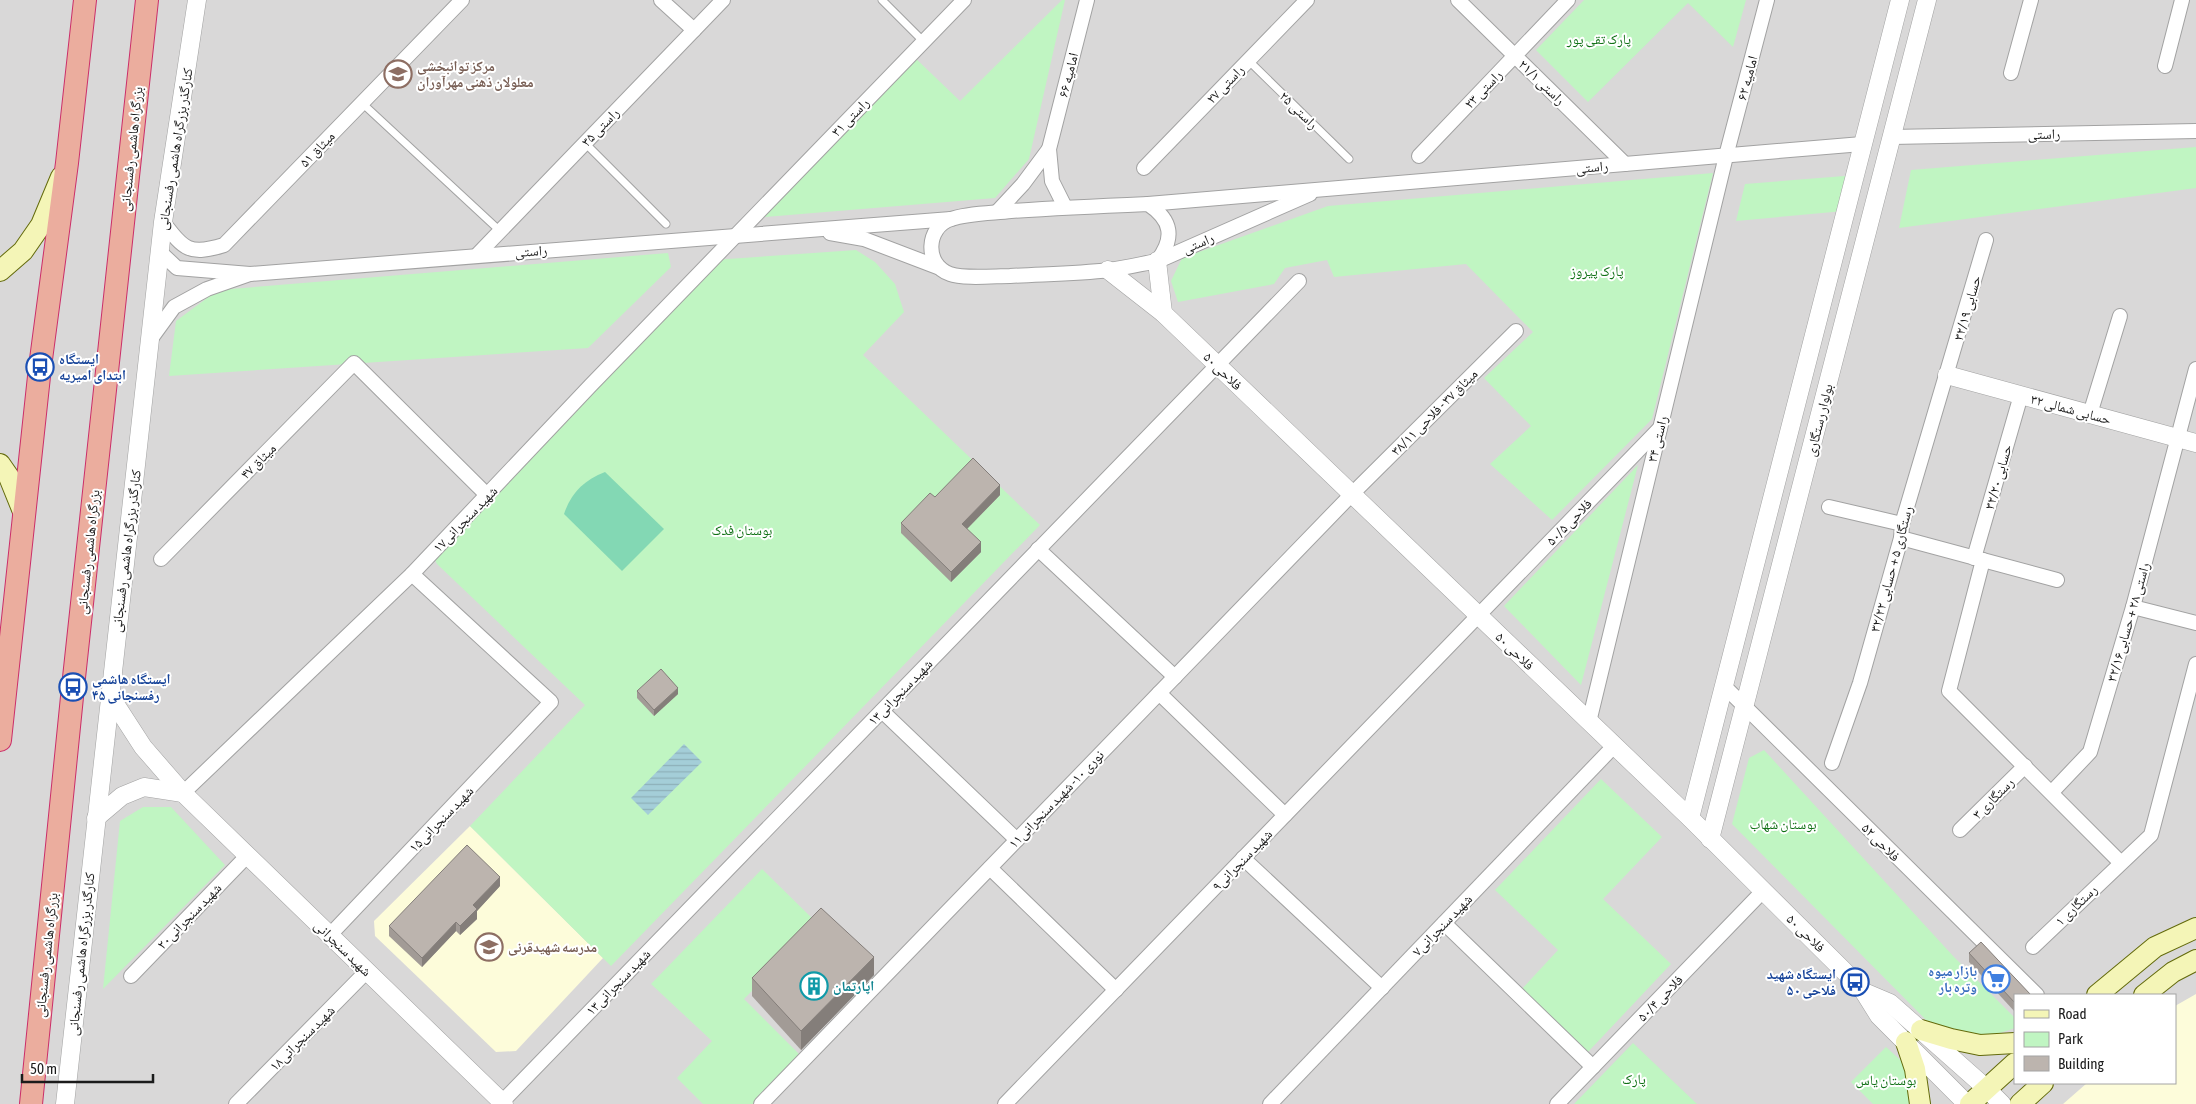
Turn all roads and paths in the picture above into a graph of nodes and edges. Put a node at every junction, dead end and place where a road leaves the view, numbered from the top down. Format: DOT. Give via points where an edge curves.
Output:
graph roads {
  1 [pos="85,0"];
  2 [pos="147,0"];
  3 [pos="198,0"];
  4 [pos="462,0"];
  5 [pos="661,0"];
  6 [pos="723,0"];
  7 [pos="882,0"];
  8 [pos="964,0"];
  9 [pos="1087,0"];
  10 [pos="1307,0"];
  11 [pos="1458,0"];
  12 [pos="1568,0"];
  13 [pos="1767,0"];
  14 [pos="1900,0"];
  15 [pos="1927,0"];
  16 [pos="2031,0"];
  17 [pos="2179,1"];
  18 [pos="694,30"];
  19 [pos="924,42"];
  20 [pos="1514,56"];
  21 [pos="1248,60"];
  22 [pos="2165,66"];
  23 [pos="2012,73"];
  24 [pos="362,102"];
  25 [pos="2196,130"];
  26 [pos="1891,137"];
  27 [pos="586,143"];
  28 [pos="1862,144"];
  29 [pos="1049,149"];
  30 [pos="1419,156"];
  31 [pos="1726,156"];
  32 [pos="1349,159"];
  33 [pos="67,163"];
  34 [pos="1625,164"];
  35 [pos="1144,168"];
  36 [pos="1322,189"];
  37 [pos="1148,204"];
  38 [pos="1065,207"];
  39 [pos="997,212"];
  40 [pos="951,219"];
  41 [pos="163,222"];
  42 [pos="666,224"];
  43 [pos="812,230"];
  44 [pos="500,231"];
  45 [pos="736,234"];
  46 [pos="1986,240"];
  47 [pos="160,252"];
  48 [pos="478,254"];
  49 [pos="1157,261"];
  50 [pos="940,268"];
  51 [pos="1108,270"];
  52 [pos="0,271"];
  53 [pos="250,274"];
  54 [pos="1299,281"];
  55 [pos="1163,313"];
  56 [pos="2120,316"];
  57 [pos="1516,331"];
  58 [pos="150,340"];
  59 [pos="1217,366"];
  60 [pos="2196,368"];
  61 [pos="1947,375"];
  62 [pos="2021,396"];
  63 [pos="2090,414"];
  64 [pos="1660,428"];
  65 [pos="2178,438"];
  66 [pos="2196,443"];
  67 [pos="0,464"];
  68 [pos="1352,494"];
  69 [pos="487,495"];
  70 [pos="1829,507"];
  71 [pos="24,514"];
  72 [pos="1902,524"];
  73 [pos="1901,538"];
  74 [pos="1038,549"];
  75 [pos="161,559"];
  76 [pos="1979,559"];
  77 [pos="412,574"];
  78 [pos="2057,580"];
  79 [pos="2132,607"];
  80 [pos="1478,616"];
  81 [pos="2196,623"];
  82 [pos="8,659"];
  83 [pos="2196,664"];
  84 [pos="1174,677"];
  85 [pos="0,687"];
  86 [pos="1725,687"];
  87 [pos="1159,693"];
  88 [pos="110,696"];
  89 [pos="1745,708"];
  90 [pos="882,711"];
  91 [pos="1589,722"];
  92 [pos="0,740"];
  93 [pos="1614,746"];
  94 [pos="1832,763"];
  95 [pos="2025,766"];
  96 [pos="2052,792"];
  97 [pos="183,793"];
  98 [pos="1285,815"];
  99 [pos="96,818"];
  100 [pos="1690,818"];
  101 [pos="1960,830"];
  102 [pos="1710,839"];
  103 [pos="1016,840"];
  104 [pos="247,856"];
  105 [pos="1243,858"];
  106 [pos="2120,862"];
  107 [pos="990,868"];
  108 [pos="1763,891"];
  109 [pos="1444,923"];
  110 [pos="2196,928"];
  111 [pos="330,936"];
  112 [pos="2032,947"];
  113 [pos="2196,960"];
  114 [pos="367,971"];
  115 [pos="131,976"];
  116 [pos="1382,988"];
  117 [pos="1116,990"];
  118 [pos="1864,992"];
  119 [pos="2036,994"];
  120 [pos="2098,994"];
  121 [pos="2145,994"];
  122 [pos="1921,1030"];
  123 [pos="1906,1042"];
  124 [pos="2014,1043"];
  125 [pos="2014,1064"];
  126 [pos="1592,1067"];
  127 [pos="2042,1084"];
  128 [pos="1986,1088"];
  129 [pos="1012,1101"];
  130 [pos="502,1103"];
  131 [pos="31,1104"];
  132 [pos="65,1104"];
  133 [pos="236,1104"];
  134 [pos="761,1104"];
  135 [pos="1270,1104"];
  136 [pos="1557,1104"];
  137 [pos="1920,1104"];
  138 [pos="1968,1104"];
  139 [pos="2002,1104"];
  140 [pos="2020,1104"];
  1 -- 33 [label="highway"];
  2 -- 131 [label="highway, بزرگراه هاشمی رفسنجانی"];
  3 -- 41 [label="street, کنارگذر بزرگراه هاشمی رفسنجانی"];
  4 -- 24 [label="street, میثاق ۵۱"];
  5 -- 18 [label="street"];
  6 -- 18 [label="street, راستی ۳۵"];
  7 -- 19 [label="lane"];
  8 -- 19 [label="street, راستی ۳۱"];
  9 -- 29 [label="street, امامیه ۶۶"];
  10 -- 21 [label="street, راستی ۲۷"];
  11 -- 20 [label="street, راستی ۲۱/۱"];
  12 -- 20 [label="street, راستی ۲۳"];
  13 -- 31 [label="street, امامیه ۶۲"];
  14 -- 28 [label="street, بولوار رستگاری"];
  15 -- 26 [label="street, بولوار رستگاری"];
  16 -- 23 [label="street"];
  17 -- 22 [label="street"];
  18 -- 27 [label="street, راستی ۳۵"];
  19 -- 45 [label="street, راستی ۳۱"];
  20 -- 30 [label="street, راستی ۲۳"];
  20 -- 34 [label="street, راستی ۲۱/۱"];
  21 -- 32 [label="lane, راستی ۲۵"];
  21 -- 35 [label="street, راستی ۲۷"];
  24 -- 41 [label="street, میثاق ۵۱" via="224,245 205,251 182,246"];
  24 -- 44 [label="lane"];
  25 -- 26 [label="street, راستی"];
  26 -- 89 [label="street, بولوار رستگاری"];
  27 -- 42 [label="lane"];
  27 -- 44 [label="street, راستی ۳۵"];
  28 -- 31 [label="street, راستی"];
  28 -- 86 [label="street, بولوار رستگاری"];
  29 -- 38 [label="street" via="1052,181"];
  29 -- 39 [label="street"];
  31 -- 34 [label="street, راستی"];
  31 -- 64 [label="street, راستی ۳۴"];
  33 -- 52 [label="main road" via="41,225 23,251"];
  33 -- 71 [label="highway"];
  34 -- 36 [label="street, راستی"];
  36 -- 37 [label="street, راستی"];
  36 -- 49 [label="street, راستی"];
  37 -- 38 [label="street, راستی"];
  37 -- 49 [label="street" via="1160,212 1167,223 1169,237 1166,250"];
  38 -- 39 [label="street, راستی"];
  39 -- 40 [label="street, راستی"];
  40 -- 43 [label="street, راستی"];
  40 -- 50 [label="street" via="940,225 933,235 933,259"];
  41 -- 47 [label="street, کنارگذر بزرگراه هاشمی رفسنجانی"];
  43 -- 45 [label="street, راستی"];
  43 -- 50 [label="street, راستی" via="864,239"];
  44 -- 48 [label="street, راستی ۳۵"];
  45 -- 48 [label="street, راستی"];
  45 -- 69 [label="street, شهید سنجرانی۱۷"];
  46 -- 61 [label="street, حسابی ۳۲/۱۹"];
  47 -- 53 [label="street" via="177,268"];
  47 -- 58 [label="street, کنارگذر بزرگراه هاشمی رفسنجانی"];
  48 -- 53 [label="street, راستی"];
  49 -- 51 [label="street, راستی"];
  49 -- 55 [label="street"];
  50 -- 51 [label="street, راستی" via="950,275 986,277"];
  51 -- 55 [label="street, فلاحی ۵۰"];
  53 -- 58 [label="street" via="207,289 174,307"];
  54 -- 59 [label="street, شهید سنجرانی۱۳"];
  55 -- 59 [label="street, فلاحی ۵۰"];
  56 -- 63 [label="street"];
  57 -- 68 [label="street, میثاق ۳۷ - فلاحی ۳۸/۱۱"];
  58 -- 88 [label="street, کنارگذر بزرگراه هاشمی رفسنجانی"];
  59 -- 68 [label="street, فلاحی ۵۰"];
  59 -- 74 [label="street, شهید سنجرانی۱۳"];
  60 -- 65 [label="street, راستی ۲۸ + حسابی۳۲/۱۶"];
  61 -- 62 [label="street, حسابی شمالی ۳۲"];
  61 -- 72 [label="street, رستگاری ۵ + حسابی ۳۲/۲۲"];
  62 -- 63 [label="street, حسابی شمالی ۳۲"];
  62 -- 76 [label="street, حسابی ۳۲/۲۰"];
  63 -- 65 [label="street, حسابی شمالی ۳۲"];
  64 -- 80 [label="street, فلاحی ۵۰/۵"];
  64 -- 91 [label="street, راستی ۳۴"];
  65 -- 66 [label="street, حسابی شمالی ۳۲"];
  65 -- 79 [label="street, راستی ۲۸ + حسابی۳۲/۱۶"];
  67 -- 71 [label="main road"];
  68 -- 80 [label="street, فلاحی ۵۰"];
  68 -- 84 [label="street, نوری ۱۰- شهید سنجرانی۱۱"];
  69 -- 75 [label="street, میثاق ۴۷" via="354,363"];
  69 -- 77 [label="street, شهید سنجرانی۱۷"];
  70 -- 72 [label="street"];
  71 -- 82 [label="highway"];
  72 -- 73 [label="street, رستگاری ۵ + حسابی ۳۲/۲۲"];
  73 -- 76 [label="street"];
  73 -- 94 [label="street, رستگاری ۵ + حسابی ۳۲/۲۲" via="1860,683"];
  74 -- 84 [label="street"];
  74 -- 90 [label="street, شهید سنجرانی۱۳"];
  76 -- 78 [label="street"];
  76 -- 95 [label="street, حسابی ۳۲/۲۰" via="1949,691"];
  77 -- 97 [label="street, شهید سنجرانی۱۷"];
  77 -- 111 [label="street, شهید سنجرانی۱۵" via="552,702"];
  79 -- 81 [label="street"];
  79 -- 96 [label="street, راستی ۲۸ + حسابی۳۲/۱۶" via="2090,752"];
  80 -- 91 [label="street, فلاحی ۵۰"];
  80 -- 98 [label="street, شهید سنجرانی۹"];
  82 -- 85 [label="main road"];
  82 -- 92 [label="highway"];
  83 -- 106 [label="street, رستگاری ۱" via="2151,835"];
  84 -- 87 [label="street, نوری ۱۰- شهید سنجرانی۱۱"];
  86 -- 89 [label="street, فلاحی ۵۲"];
  86 -- 100 [label="street, بولوار رستگاری"];
  87 -- 98 [label="street"];
  87 -- 103 [label="street, نوری ۱۰- شهید سنجرانی۱۱"];
  88 -- 97 [label="street, شهید سنجرانی" via="143,747"];
  88 -- 99 [label="street, کنارگذر بزرگراه هاشمی رفسنجانی"];
  89 -- 102 [label="street, بولوار رستگاری"];
  89 -- 119 [label="street, فلاحی ۵۲"];
  90 -- 103 [label="street"];
  90 -- 130 [label="street, شهید سنجرانی۱۳"];
  91 -- 93 [label="street, فلاحی ۵۰"];
  93 -- 100 [label="street, فلاحی ۵۰"];
  93 -- 109 [label="street, شهید سنجرانی۷"];
  95 -- 96 [label="street"];
  95 -- 101 [label="street, رستگاری ۳"];
  96 -- 106 [label="street"];
  97 -- 99 [label="street" via="144,787 122,796"];
  97 -- 104 [label="street, شهید سنجرانی"];
  98 -- 105 [label="street, شهید سنجرانی۹"];
  99 -- 132 [label="street, کنارگذر بزرگراه هاشمی رفسنجانی"];
  100 -- 102 [label="street, فلاحی ۵۰"];
  102 -- 108 [label="street, فلاحی ۵۰"];
  103 -- 107 [label="street, نوری ۱۰- شهید سنجرانی۱۱"];
  104 -- 111 [label="street, شهید سنجرانی"];
  104 -- 115 [label="street, شهید سنجرانی۲۰"];
  105 -- 116 [label="street"];
  105 -- 117 [label="street, شهید سنجرانی۹"];
  106 -- 112 [label="street, رستگاری ۱"];
  107 -- 117 [label="street"];
  107 -- 134 [label="street, نوری ۱۰- شهید سنجرانی۱۱"];
  108 -- 118 [label="street, فلاحی ۵۰"];
  108 -- 126 [label="street, فلاحی ۵۰/۴"];
  109 -- 116 [label="street, شهید سنجرانی۷"];
  109 -- 126 [label="street"];
  110 -- 120 [label="main road" via="2155,947"];
  111 -- 114 [label="street, شهید سنجرانی"];
  113 -- 121 [label="main road" via="2173,972"];
  114 -- 130 [label="street, شهید سنجرانی"];
  114 -- 133 [label="street, شهید سنجرانی۱۸"];
  116 -- 135 [label="street, شهید سنجرانی۷"];
  117 -- 129 [label="street, شهید سنجرانی۹"];
  118 -- 122 [label="street, فلاحی ۵۰" via="1890,1003"];
  118 -- 123 [label="street, فلاحی ۵۰" via="1879,1016"];
  122 -- 124 [label="main road" via="1980,1045"];
  122 -- 128 [label="street, فلاحی ۵۰"];
  123 -- 137 [label="main road" via="1916,1069"];
  123 -- 138 [label="street, فلاحی ۵۰"];
  125 -- 128 [label="main road"];
  126 -- 136 [label="street, فلاحی ۵۰/۴"];
  127 -- 140 [label="main road"];
  128 -- 138 [label="main road"];
  128 -- 139 [label="street, فلاحی ۵۰"];
}
